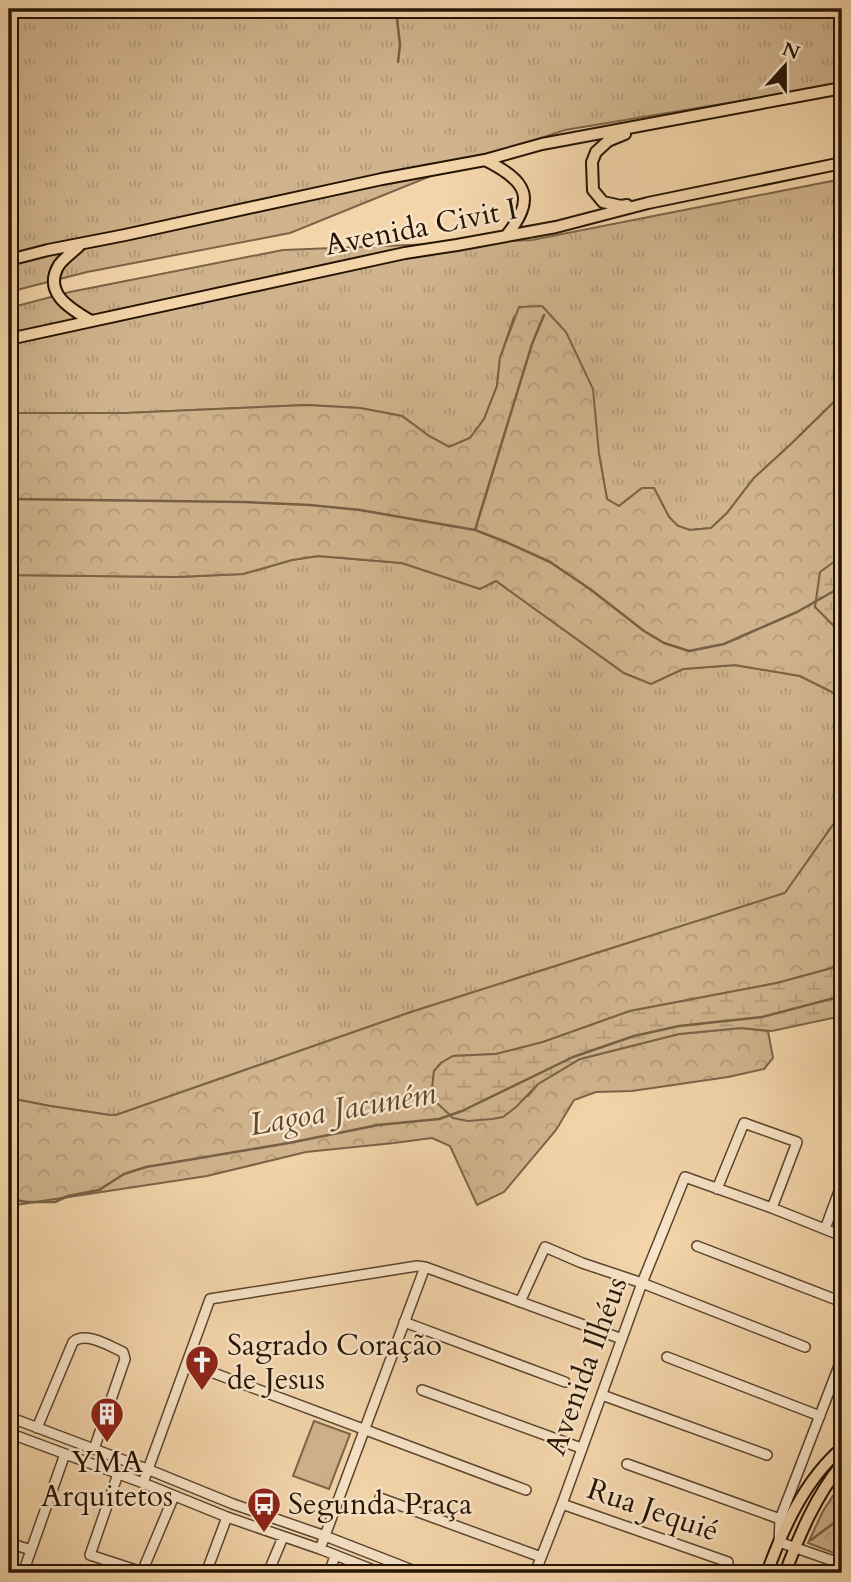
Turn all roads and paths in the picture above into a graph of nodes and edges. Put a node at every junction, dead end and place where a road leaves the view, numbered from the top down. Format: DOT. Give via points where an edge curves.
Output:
graph roads {
  1 [pos="842,88"];
  2 [pos="648,125"];
  3 [pos="485,160"];
  4 [pos="842,163"];
  5 [pos="648,203"];
  6 [pos="506,236"];
  7 [pos="81,244"];
  8 [pos="9,260"];
  9 [pos="91,321"];
  10 [pos="9,339"];
  11 [pos="842,1183"];
  12 [pos="717,1189"];
  13 [pos="772,1208"];
  14 [pos="825,1229"];
  15 [pos="842,1236"];
  16 [pos="697,1246"];
  17 [pos="425,1267"];
  18 [pos="642,1283"];
  19 [pos="520,1302"];
  20 [pos="842,1302"];
  21 [pos="404,1322"];
  22 [pos="9,1332"];
  23 [pos="622,1339"];
  24 [pos="9,1347"];
  25 [pos="804,1347"];
  26 [pos="667,1357"];
  27 [pos="842,1358"];
  28 [pos="187,1363"];
  29 [pos="565,1382"];
  30 [pos="422,1390"];
  31 [pos="602,1395"];
  32 [pos="820,1416"];
  33 [pos="9,1417"];
  34 [pos="37,1428"];
  35 [pos="364,1430"];
  36 [pos="11,1434"];
  37 [pos="9,1447"];
  38 [pos="94,1448"];
  39 [pos="581,1448"];
  40 [pos="842,1448"];
  41 [pos="65,1454"];
  42 [pos="767,1455"];
  43 [pos="627,1464"];
  44 [pos="842,1464"];
  45 [pos="147,1469"];
  46 [pos="118,1474"];
  47 [pos="143,1483"];
  48 [pos="526,1490"];
  49 [pos="174,1496"];
  50 [pos="380,1498"];
  51 [pos="562,1504"];
  52 [pos="227,1517"];
  53 [pos="780,1518"];
  54 [pos="325,1536"];
  55 [pos="283,1537"];
  56 [pos="779,1542"];
  57 [pos="9,1543"];
  58 [pos="795,1546"];
  59 [pos="320,1549"];
  60 [pos="31,1550"];
  61 [pos="335,1556"];
  62 [pos="541,1557"];
  63 [pos="728,1562"];
  64 [pos="842,1564"];
  65 [pos="24,1570"];
  66 [pos="205,1573"];
  67 [pos="268,1573"];
  68 [pos="329,1573"];
  69 [pos="381,1573"];
  70 [pos="420,1573"];
  71 [pos="535,1573"];
  72 [pos="766,1573"];
  73 [pos="785,1573"];
  1 -- 2 [label="main road, Avenida Civit I"];
  2 -- 3 [label="main road, Avenida Civit I" via="542,144"];
  2 -- 5 [label="main road" via="608,141 592,162 593,190 603,202 621,206"];
  3 -- 6 [label="main road" via="522,189 525,204"];
  3 -- 7 [label="main road, Avenida Civit I"];
  4 -- 5 [label="main road, Avenida Civit I"];
  5 -- 6 [label="main road, Avenida Civit I"];
  6 -- 9 [label="main road, Avenida Civit I" via="331,268"];
  7 -- 8 [label="main road, Avenida Civit I"];
  7 -- 9 [label="main road" via="59,265 54,288 63,302"];
  9 -- 10 [label="main road, Avenida Civit I"];
  11 -- 14 [label="street"];
  12 -- 13 [label="street"];
  12 -- 13 [label="street" via="744,1122 797,1142"];
  12 -- 18 [label="street, Avenida Ilhéus" via="685,1177"];
  13 -- 14 [label="street"];
  14 -- 15 [label="street"];
  16 -- 20 [label="street"];
  17 -- 19 [label="street"];
  17 -- 21 [label="street"];
  17 -- 28 [label="street" via="209,1299"];
  18 -- 19 [label="street" via="545,1247"];
  18 -- 23 [label="street, Avenida Ilhéus"];
  18 -- 25 [label="street"];
  19 -- 23 [label="street"];
  21 -- 29 [label="street"];
  21 -- 35 [label="street"];
  22 -- 24 [label="street"];
  23 -- 31 [label="street, Avenida Ilhéus"];
  26 -- 32 [label="street"];
  27 -- 32 [label="street"];
  28 -- 35 [label="street"];
  28 -- 45 [label="street"];
  30 -- 39 [label="street"];
  31 -- 39 [label="street, Avenida Ilhéus"];
  31 -- 42 [label="street"];
  32 -- 53 [label="street"];
  33 -- 34 [label="street"];
  34 -- 38 [label="street"];
  34 -- 38 [label="street" via="73,1342 81,1337 100,1341 123,1352 125,1359"];
  35 -- 48 [label="street"];
  35 -- 54 [label="street"];
  36 -- 37 [label="street"];
  36 -- 41 [label="street"];
  38 -- 45 [label="street"];
  39 -- 51 [label="street, Avenida Ilhéus"];
  40 -- 56 [label="main road" via="807,1488"];
  41 -- 46 [label="street"];
  41 -- 60 [label="street"];
  43 -- 53 [label="street"];
  44 -- 58 [label="main road" via="812,1508"];
  45 -- 47 [label="street"];
  45 -- 54 [label="street"];
  46 -- 47 [label="street"];
  46 -- 49 [label="street" via="89,1555 142,1572"];
  47 -- 49 [label="street"];
  49 -- 52 [label="street"];
  50 -- 62 [label="street"];
  51 -- 62 [label="street, Avenida Ilhéus"];
  51 -- 63 [label="street, Rua Jequié"];
  52 -- 55 [label="street"];
  52 -- 66 [label="street"];
  53 -- 56 [label="street"];
  54 -- 59 [label="street"];
  54 -- 70 [label="street"];
  55 -- 59 [label="street"];
  55 -- 67 [label="street"];
  56 -- 58 [label="street"];
  56 -- 72 [label="main road"];
  57 -- 60 [label="street"];
  58 -- 64 [label="street"];
  58 -- 73 [label="main road"];
  59 -- 61 [label="street"];
  60 -- 65 [label="street"];
  61 -- 68 [label="street"];
  61 -- 69 [label="street"];
  62 -- 71 [label="street, Avenida Ilhéus"];
}
